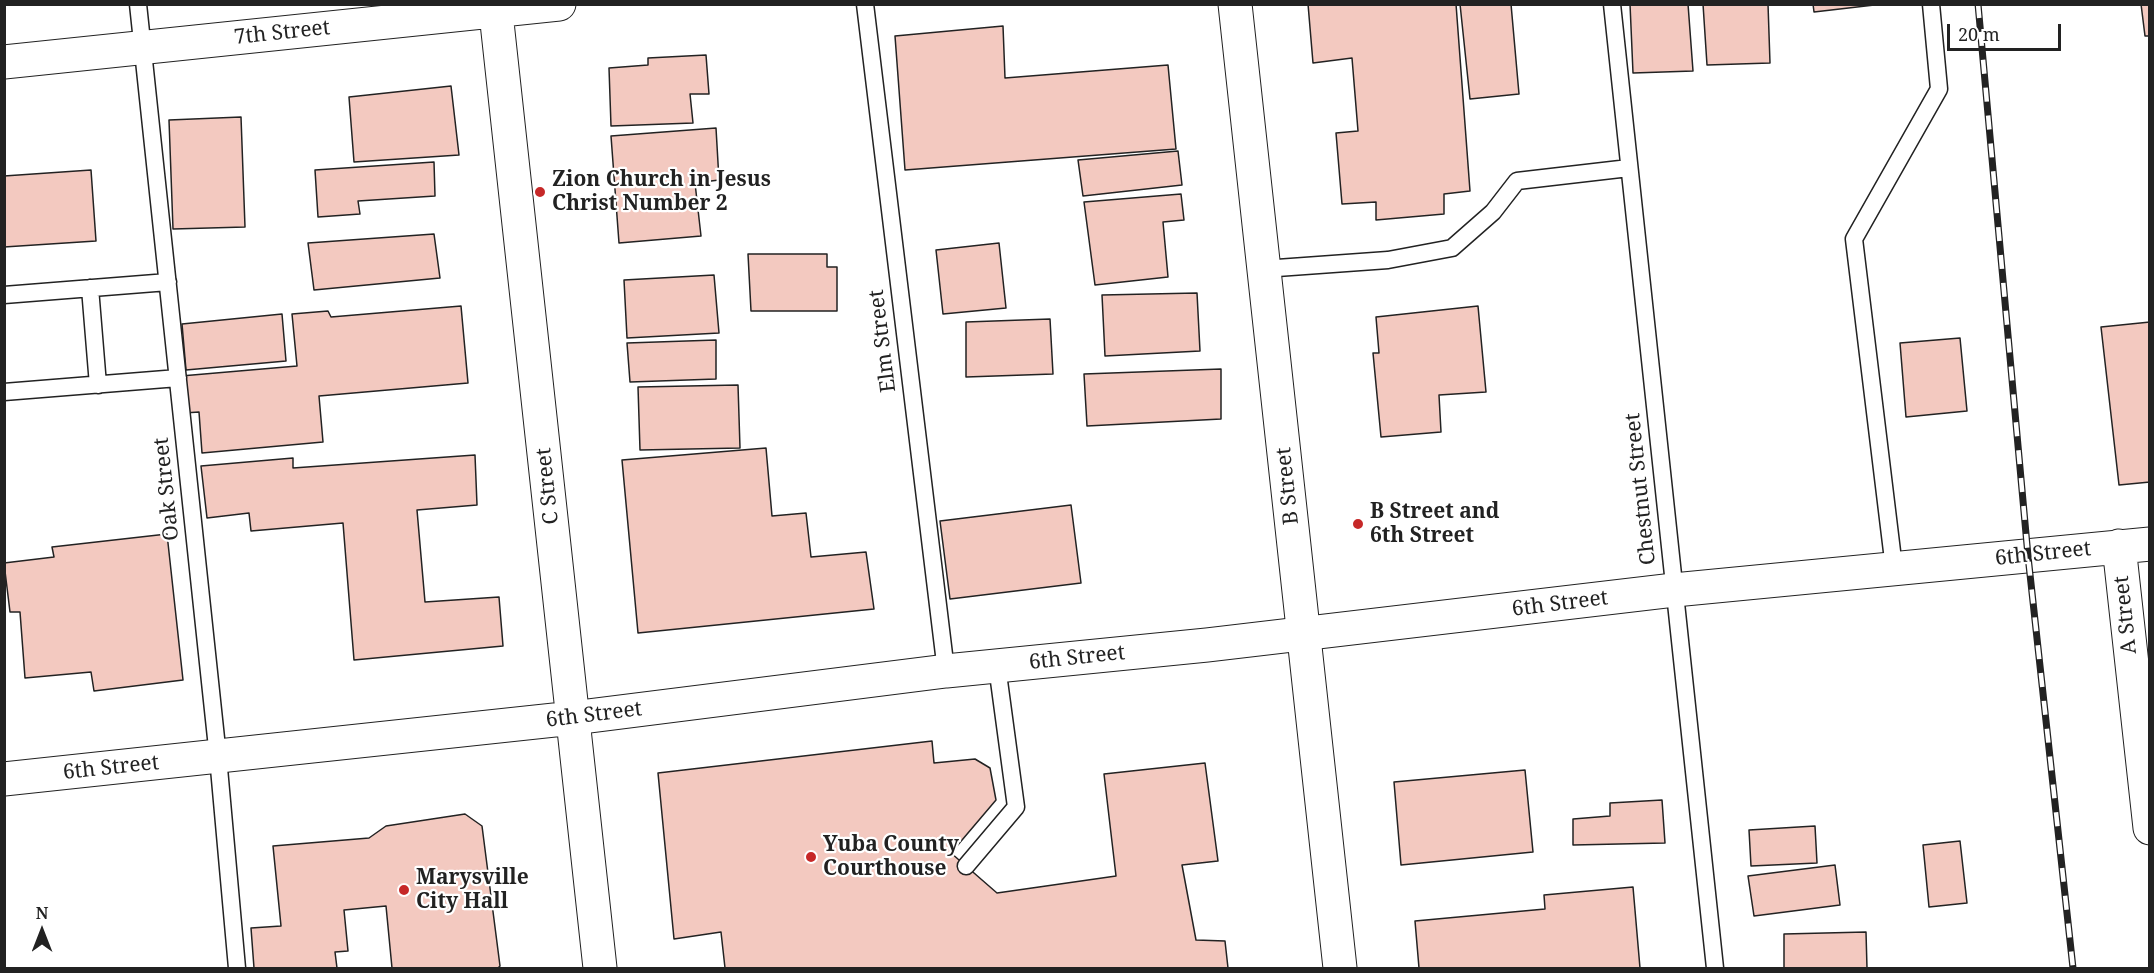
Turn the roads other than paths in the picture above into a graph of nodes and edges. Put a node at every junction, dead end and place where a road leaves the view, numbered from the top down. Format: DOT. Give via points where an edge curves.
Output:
graph roads {
  1 [pos="138,4"];
  2 [pos="559,4"];
  3 [pos="865,4"];
  4 [pos="1234,4"];
  5 [pos="1612,4"];
  6 [pos="1931,4"];
  7 [pos="496,8"];
  8 [pos="143,48"];
  9 [pos="4,62"];
  10 [pos="1629,168"];
  11 [pos="1263,269"];
  12 [pos="168,282"];
  13 [pos="90,288"];
  14 [pos="4,295"];
  15 [pos="178,378"];
  16 [pos="98,385"];
  17 [pos="4,392"];
  18 [pos="2134,545"];
  19 [pos="1894,568"];
  20 [pos="1674,590"];
  21 [pos="1303,633"];
  22 [pos="997,666"];
  23 [pos="946,672"];
  24 [pos="573,718"];
  25 [pos="218,757"];
  26 [pos="4,779"];
  27 [pos="2150,828"];
  28 [pos="966,866"];
  29 [pos="237,969"];
  30 [pos="600,969"];
  31 [pos="1340,969"];
  32 [pos="1715,969"];
  1 -- 8 [label="lane, Oak Street"];
  2 -- 7 [label="street, 7th Street"];
  3 -- 23 [label="lane, Elm Street"];
  4 -- 11 [label="street, B Street"];
  5 -- 10 [label="lane, Chestnut Street"];
  6 -- 19 [label="lane" via="1939,89 1854,239"];
  7 -- 8 [label="street, 7th Street"];
  7 -- 24 [label="street, C Street"];
  8 -- 9 [label="street, 7th Street"];
  8 -- 12 [label="lane, Oak Street"];
  10 -- 11 [label="lane" via="1517,181 1493,212 1452,248 1388,260"];
  10 -- 20 [label="lane, Chestnut Street"];
  11 -- 21 [label="street, B Street"];
  12 -- 13 [label="lane"];
  12 -- 15 [label="lane, Oak Street"];
  13 -- 14 [label="lane"];
  13 -- 16 [label="lane"];
  15 -- 16 [label="lane"];
  15 -- 25 [label="lane, Oak Street"];
  16 -- 17 [label="lane"];
  18 -- 19 [label="street, 6th Street"];
  18 -- 27 [label="street, A Street"];
  19 -- 20 [label="street, 6th Street"];
  20 -- 21 [label="street, 6th Street"];
  20 -- 32 [label="lane, Chestnut Street"];
  21 -- 22 [label="street, 6th Street"];
  21 -- 31 [label="street, B Street"];
  22 -- 23 [label="street, 6th Street"];
  22 -- 28 [label="lane" via="1016,807"];
  23 -- 24 [label="street, 6th Street"];
  24 -- 25 [label="street, 6th Street"];
  24 -- 30 [label="street, C Street"];
  25 -- 26 [label="street, 6th Street"];
  25 -- 29 [label="lane, Oak Street"];
}
